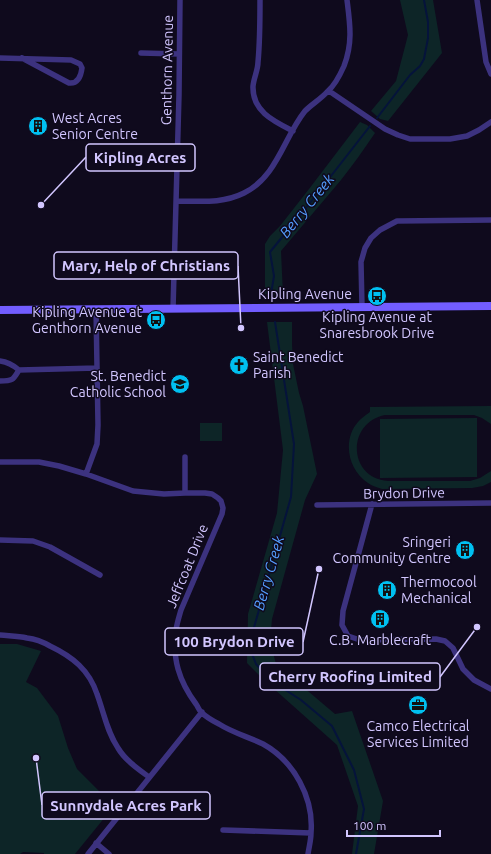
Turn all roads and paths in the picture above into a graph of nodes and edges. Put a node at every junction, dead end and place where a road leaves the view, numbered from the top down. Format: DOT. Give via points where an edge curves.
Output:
graph roads {
  1 [pos="180,0"];
  2 [pos="260,0"];
  3 [pos="347,0"];
  4 [pos="478,0"];
  5 [pos="141,53"];
  6 [pos="179,54"];
  7 [pos="0,58"];
  8 [pos="22,58"];
  9 [pos="491,74"];
  10 [pos="329,91"];
  11 [pos="491,122"];
  12 [pos="292,131"];
  13 [pos="176,201"];
  14 [pos="491,220"];
  15 [pos="491,306"];
  16 [pos="362,307"];
  17 [pos="96,309"];
  18 [pos="173,309"];
  19 [pos="0,310"];
  20 [pos="0,360"];
  21 [pos="97,368"];
  22 [pos="19,370"];
  23 [pos="0,381"];
  24 [pos="185,458"];
  25 [pos="0,462"];
  26 [pos="86,474"];
  27 [pos="185,493"];
  28 [pos="491,503"];
  29 [pos="372,504"];
  30 [pos="317,505"];
  31 [pos="0,540"];
  32 [pos="100,575"];
  33 [pos="0,635"];
  34 [pos="491,689"];
  35 [pos="202,712"];
  36 [pos="149,777"];
  37 [pos="223,830"];
  38 [pos="311,833"];
  39 [pos="96,843"];
  40 [pos="88,854"];
  41 [pos="109,854"];
  42 [pos="308,854"];
  1 -- 6 [label="street, Genthorn Avenue"];
  2 -- 12 [label="street" via="258,64 253,88 255,101 266,116"];
  3 -- 10 [label="street" via="350,43 343,67"];
  4 -- 9 [label="street" via="486,62"];
  5 -- 6 [label="street"];
  6 -- 13 [label="street, Genthorn Avenue"];
  7 -- 8 [label="street"];
  8 -- 8 [label="street" via="71,60 80,64 81,76 78,81 69,83"];
  10 -- 11 [label="street" via="385,129 410,139 450,139 467,136"];
  10 -- 12 [label="street" via="306,111"];
  12 -- 13 [label="street" via="266,176 245,193 214,202"];
  13 -- 18 [label="street, Genthorn Avenue"];
  14 -- 16 [label="street" via="397,222 380,230 365,248 361,262"];
  15 -- 16 [label="main road, Kipling Avenue"];
  16 -- 18 [label="main road, Kipling Avenue"];
  17 -- 18 [label="main road, Kipling Avenue"];
  17 -- 19 [label="main road, Kipling Avenue"];
  17 -- 21 [label="street"];
  20 -- 22 [label="street"];
  21 -- 22 [label="street"];
  21 -- 26 [label="street" via="98,431"];
  22 -- 23 [label="street" via="14,379"];
  24 -- 27 [label="street"];
  25 -- 26 [label="street, Jeffcoat Drive" via="39,462"];
  26 -- 27 [label="street, Jeffcoat Drive" via="133,491"];
  27 -- 35 [label="street, Jeffcoat Drive" via="212,494 220,499 222,505 222,514 181,610 175,635 175,653 180,676"];
  28 -- 29 [label="street, Brydon Drive"];
  29 -- 30 [label="street, Brydon Drive"];
  29 -- 34 [label="street" via="343,611 342,625 348,636 360,640 445,641 453,648 463,669 474,680"];
  31 -- 32 [label="street" via="33,541 50,547"];
  33 -- 36 [label="street" via="40,641 79,664 87,673 97,693 115,745"];
  35 -- 36 [label="street"];
  35 -- 38 [label="street, Jeffcoat Drive" via="228,730 263,744 286,763 305,791 311,818"];
  36 -- 39 [label="street"];
  37 -- 38 [label="street"];
  38 -- 42 [label="street, Jeffcoat Drive"];
  39 -- 40 [label="street"];
  39 -- 41 [label="street"];
}
